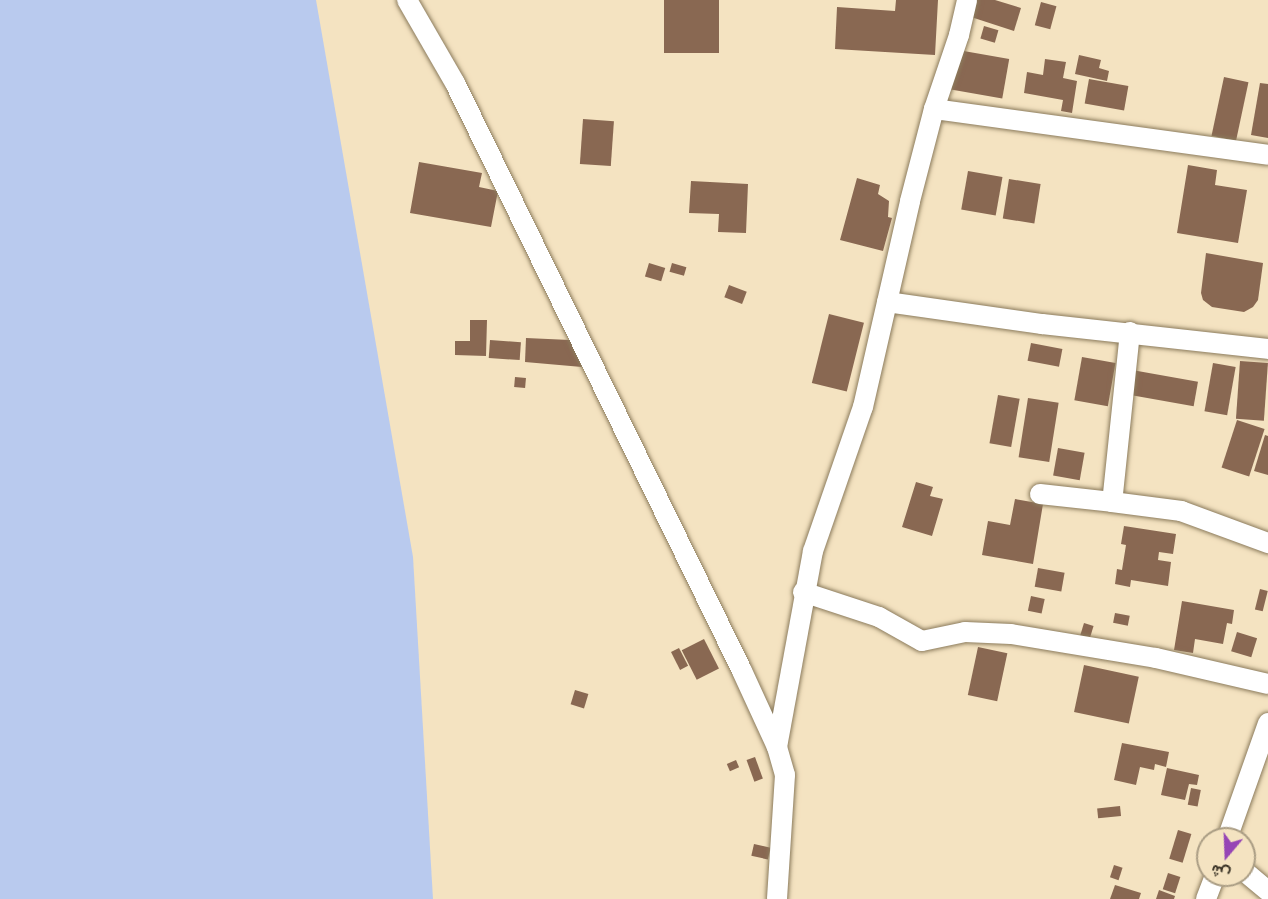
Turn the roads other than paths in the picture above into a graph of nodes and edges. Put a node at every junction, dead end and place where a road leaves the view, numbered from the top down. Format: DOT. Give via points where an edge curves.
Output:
graph roads {
  1 [pos="407,0"];
  2 [pos="967,0"];
  3 [pos="934,109"];
  4 [pos="1268,155"];
  5 [pos="887,302"];
  6 [pos="1130,333"];
  7 [pos="1268,349"];
  8 [pos="1040,494"];
  9 [pos="1112,502"];
  10 [pos="1268,543"];
  11 [pos="803,591"];
  12 [pos="1268,684"];
  13 [pos="1268,723"];
  14 [pos="777,747"];
  15 [pos="1231,827"];
  16 [pos="1256,881"];
  17 [pos="1268,891"];
  18 [pos="777,899"];
  1 -- 14 [label="street" via="455,82"];
  2 -- 3 [label="street"];
  3 -- 4 [label="street"];
  3 -- 5 [label="street"];
  5 -- 6 [label="street"];
  5 -- 11 [label="street" via="863,407"];
  6 -- 7 [label="street"];
  6 -- 9 [label="street"];
  8 -- 9 [label="street"];
  9 -- 10 [label="street" via="1182,511"];
  11 -- 12 [label="street" via="879,617 922,641 965,632 1011,634 1156,658"];
  11 -- 14 [label="street"];
  13 -- 15 [label="street"];
  14 -- 18 [label="street" via="785,775"];
  16 -- 17 [label="street"];
}
